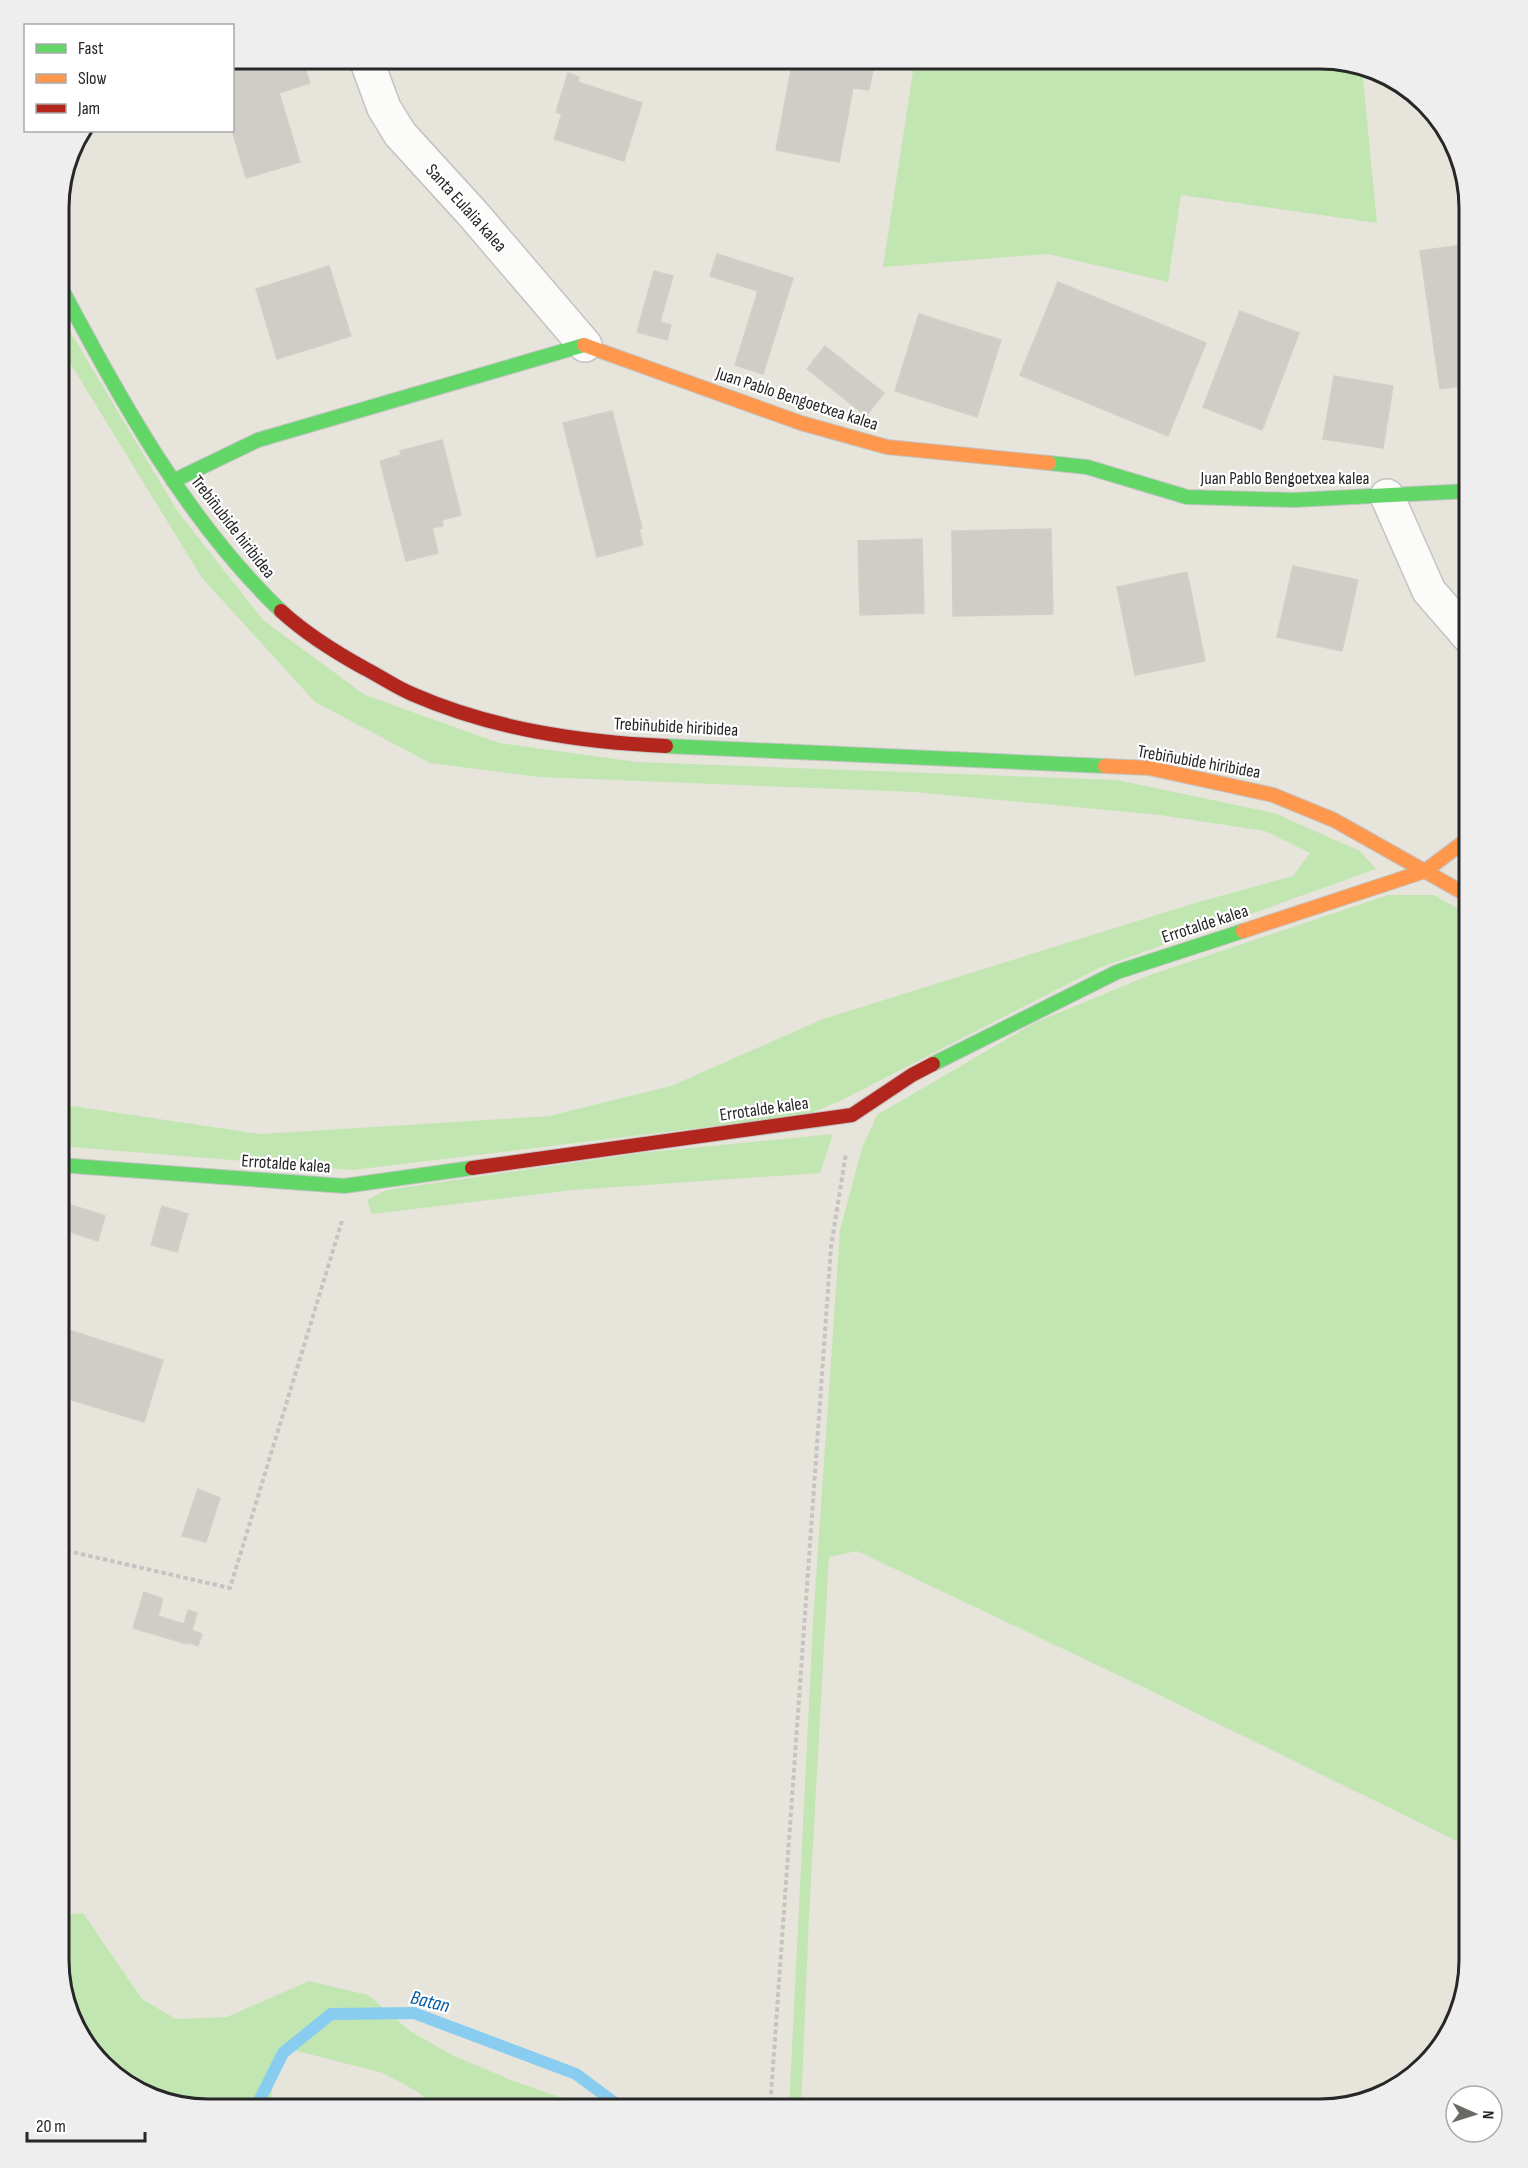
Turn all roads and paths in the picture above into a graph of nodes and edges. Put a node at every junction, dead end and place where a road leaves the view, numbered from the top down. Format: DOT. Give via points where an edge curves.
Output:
graph roads {
  1 [pos="370,69"];
  2 [pos="69,303"];
  3 [pos="585,345"];
  4 [pos="174,481"];
  5 [pos="1459,492"];
  6 [pos="1387,496"];
  7 [pos="1459,625"];
  8 [pos="1459,846"];
  9 [pos="1425,871"];
  10 [pos="1459,890"];
  11 [pos="852,1115"];
  12 [pos="69,1166"];
  13 [pos="344,1186"];
  14 [pos="69,1551"];
  15 [pos="771,2099"];
  1 -- 3 [label="street, Santa Eulalia kalea" via="384,108 400,134"];
  2 -- 4 [label="street, Trebiñubide hiribidea" via="112,383"];
  3 -- 4 [label="street" via="258,440"];
  3 -- 6 [label="street, Juan Pablo Bengoetxea kalea" via="801,423 887,447 1087,467 1187,497 1294,500"];
  4 -- 9 [label="street, Trebiñubide hiribidea" via="250,581 291,620 341,655 411,694 483,719 559,737 649,745 1149,768 1273,795 1334,820"];
  5 -- 6 [label="street, Juan Pablo Bengoetxea kalea"];
  6 -- 7 [label="street" via="1429,591"];
  8 -- 9 [label="street, Errotalde kalea"];
  9 -- 10 [label="street, Trebiñubide hiribidea"];
  9 -- 11 [label="street, Errotalde kalea" via="1117,972 912,1075"];
  11 -- 13 [label="street, Errotalde kalea"];
  11 -- 15 [label="path" via="831,1247"];
  12 -- 13 [label="street, Errotalde kalea"];
  13 -- 14 [label="path" via="342,1227 230,1588"];
}
